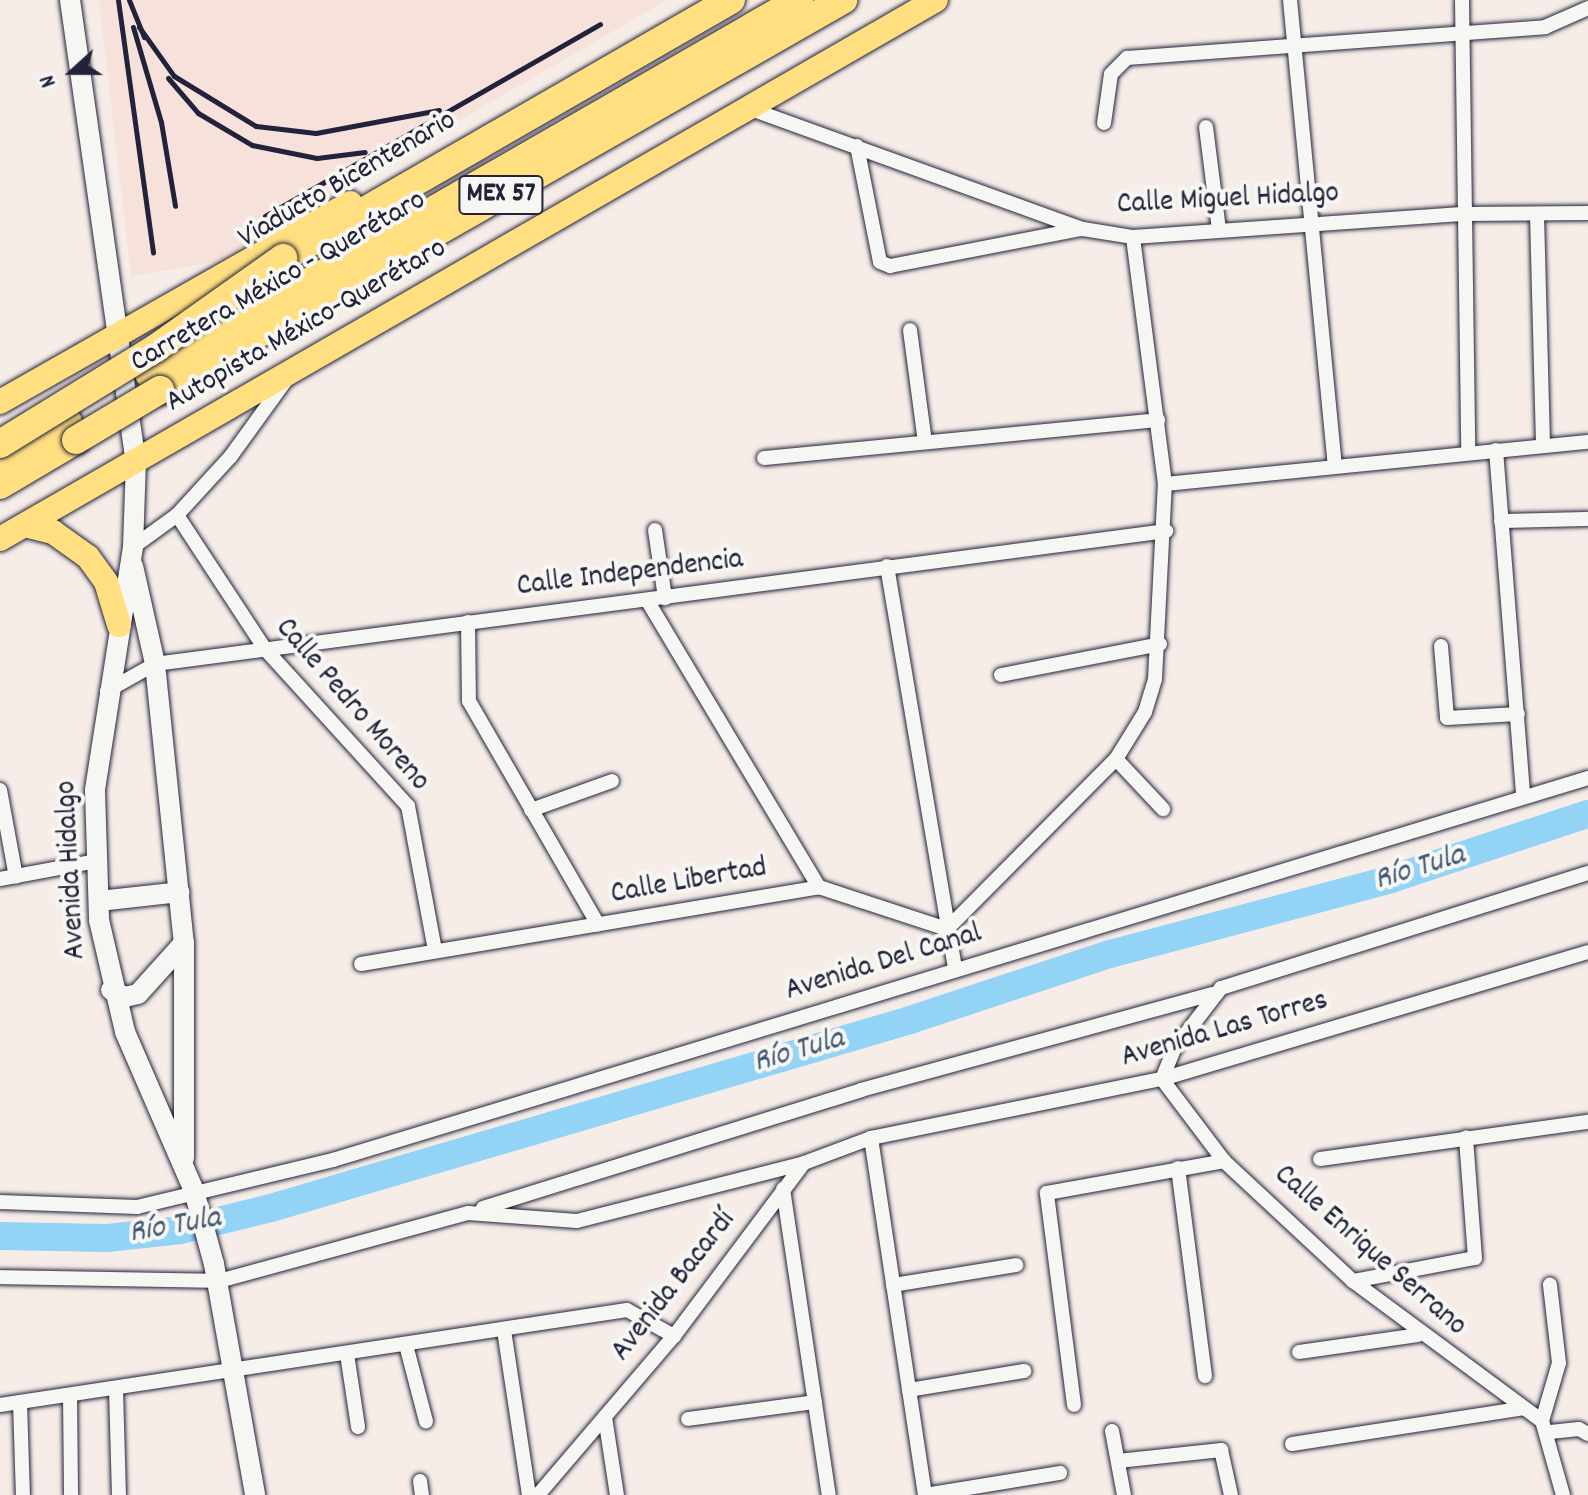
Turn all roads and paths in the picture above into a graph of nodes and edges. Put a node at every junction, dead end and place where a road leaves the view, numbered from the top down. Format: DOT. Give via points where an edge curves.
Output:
graph roads {
  1 [pos="70,0"];
  2 [pos="707,0"];
  3 [pos="731,0"];
  4 [pos="799,0"];
  5 [pos="843,0"];
  6 [pos="936,0"];
  7 [pos="1290,0"];
  8 [pos="1462,0"];
  9 [pos="1588,8"];
  10 [pos="1463,34"];
  11 [pos="1295,44"];
  12 [pos="748,108"];
  13 [pos="1104,123"];
  14 [pos="1206,127"];
  15 [pos="857,146"];
  16 [pos="1588,213"];
  17 [pos="1465,214"];
  18 [pos="1537,215"];
  19 [pos="1308,224"];
  20 [pos="1083,229"];
  21 [pos="1219,230"];
  22 [pos="1133,237"];
  23 [pos="283,258"];
  24 [pos="910,330"];
  25 [pos="115,336"];
  26 [pos="289,375"];
  27 [pos="154,382"];
  28 [pos="0,402"];
  29 [pos="1158,420"];
  30 [pos="0,422"];
  31 [pos="72,430"];
  32 [pos="925,442"];
  33 [pos="1588,442"];
  34 [pos="0,444"];
  35 [pos="1543,445"];
  36 [pos="1496,450"];
  37 [pos="1468,453"];
  38 [pos="764,458"];
  39 [pos="0,460"];
  40 [pos="136,461"];
  41 [pos="1335,466"];
  42 [pos="1165,484"];
  43 [pos="0,485"];
  44 [pos="177,515"];
  45 [pos="1588,519"];
  46 [pos="1501,521"];
  47 [pos="25,525"];
  48 [pos="655,530"];
  49 [pos="1166,531"];
  50 [pos="0,539"];
  51 [pos="132,553"];
  52 [pos="887,566"];
  53 [pos="665,598"];
  54 [pos="647,600"];
  55 [pos="468,622"];
  56 [pos="119,625"];
  57 [pos="1160,644"];
  58 [pos="1441,646"];
  59 [pos="265,649"];
  60 [pos="155,664"];
  61 [pos="1001,675"];
  62 [pos="107,691"];
  63 [pos="1518,714"];
  64 [pos="1116,759"];
  65 [pos="1588,778"];
  66 [pos="612,781"];
  67 [pos="0,790"];
  68 [pos="1523,795"];
  69 [pos="1163,809"];
  70 [pos="531,810"];
  71 [pos="97,861"];
  72 [pos="1588,873"];
  73 [pos="16,877"];
  74 [pos="0,879"];
  75 [pos="819,887"];
  76 [pos="180,892"];
  77 [pos="99,901"];
  78 [pos="598,924"];
  79 [pos="947,929"];
  80 [pos="184,943"];
  81 [pos="435,950"];
  82 [pos="1588,952"];
  83 [pos="361,964"];
  84 [pos="955,970"];
  85 [pos="111,990"];
  86 [pos="1212,994"];
  87 [pos="1162,1079"];
  88 [pos="1588,1122"];
  89 [pos="1466,1137"];
  90 [pos="871,1138"];
  91 [pos="1320,1159"];
  92 [pos="1224,1161"];
  93 [pos="804,1163"];
  94 [pos="184,1168"];
  95 [pos="1178,1168"];
  96 [pos="783,1189"];
  97 [pos="194,1196"];
  98 [pos="0,1202"];
  99 [pos="468,1213"];
  100 [pos="1016,1265"];
  101 [pos="217,1272"];
  102 [pos="0,1277"];
  103 [pos="1353,1281"];
  104 [pos="893,1285"];
  105 [pos="1550,1285"];
  106 [pos="504,1330"];
  107 [pos="1418,1335"];
  108 [pos="674,1336"];
  109 [pos="406,1345"];
  110 [pos="1299,1352"];
  111 [pos="347,1354"];
  112 [pos="1024,1371"];
  113 [pos="238,1373"];
  114 [pos="1205,1376"];
  115 [pos="116,1389"];
  116 [pos="909,1390"];
  117 [pos="70,1395"];
  118 [pos="20,1402"];
  119 [pos="815,1402"];
  120 [pos="0,1405"];
  121 [pos="1074,1405"];
  122 [pos="1524,1408"];
  123 [pos="605,1417"];
  124 [pos="688,1419"];
  125 [pos="426,1421"];
  126 [pos="358,1427"];
  127 [pos="1546,1427"];
  128 [pos="1112,1431"];
  129 [pos="1588,1434"];
  130 [pos="1292,1444"];
  131 [pos="1118,1461"];
  132 [pos="1060,1473"];
  133 [pos="23,1495"];
  134 [pos="71,1495"];
  135 [pos="119,1495"];
  136 [pos="255,1495"];
  137 [pos="529,1495"];
  138 [pos="538,1495"];
  139 [pos="617,1495"];
  140 [pos="829,1495"];
  141 [pos="925,1495"];
  142 [pos="1124,1495"];
  143 [pos="1231,1495"];
  144 [pos="1563,1495"];
  1 -- 25 [label="main road, Avenida Hidalgo"];
  2 -- 25 [label="main road"];
  3 -- 23 [label="highway, Viaducto Bicentenario"];
  4 -- 27 [label="highway, Carretera México - Querétaro / MEX 57"];
  5 -- 27 [label="highway, Carretera México - Querétaro / MEX 57"];
  6 -- 12 [label="main road, Autopista México-Querétaro"];
  7 -- 11 [label="street"];
  8 -- 10 [label="street"];
  9 -- 10 [label="street" via="1545,27"];
  10 -- 11 [label="street"];
  10 -- 17 [label="street"];
  11 -- 13 [label="street" via="1127,58 1111,74"];
  11 -- 19 [label="street"];
  12 -- 15 [label="street, Calle Miguel Hidalgo"];
  12 -- 26 [label="main road, Autopista México-Querétaro"];
  14 -- 21 [label="street"];
  15 -- 20 [label="street, Calle Miguel Hidalgo"];
  15 -- 20 [label="street" via="880,262 890,266"];
  16 -- 18 [label="street, Calle Miguel Hidalgo"];
  17 -- 18 [label="street, Calle Miguel Hidalgo"];
  17 -- 19 [label="street, Calle Miguel Hidalgo"];
  17 -- 37 [label="street"];
  18 -- 35 [label="street"];
  19 -- 21 [label="street, Calle Miguel Hidalgo"];
  19 -- 41 [label="street"];
  20 -- 22 [label="street, Calle Miguel Hidalgo"];
  21 -- 22 [label="street, Calle Miguel Hidalgo"];
  22 -- 29 [label="street"];
  23 -- 30 [label="highway, Viaducto Bicentenario, bridge"];
  23 -- 34 [label="highway, bridge" via="156,348"];
  24 -- 32 [label="street"];
  25 -- 28 [label="main road"];
  25 -- 40 [label="main road, Avenida Hidalgo"];
  26 -- 40 [label="main road, Autopista México-Querétaro"];
  26 -- 44 [label="street" via="231,456"];
  27 -- 31 [label="highway, Carretera México - Querétaro / MEX 57"];
  29 -- 32 [label="street"];
  29 -- 42 [label="street"];
  31 -- 39 [label="highway, Carretera México - Querétaro / MEX 57"];
  31 -- 43 [label="highway, Carretera México - Querétaro / MEX 57"];
  32 -- 38 [label="street"];
  33 -- 35 [label="street"];
  35 -- 36 [label="street"];
  36 -- 37 [label="street"];
  36 -- 46 [label="street"];
  37 -- 41 [label="street"];
  40 -- 47 [label="main road, Autopista México-Querétaro"];
  40 -- 51 [label="main road, Avenida Hidalgo"];
  41 -- 42 [label="street"];
  42 -- 49 [label="street"];
  44 -- 51 [label="street"];
  44 -- 59 [label="street, Calle Pedro Moreno"];
  45 -- 46 [label="street"];
  46 -- 63 [label="street"];
  47 -- 50 [label="main road, Autopista México-Querétaro"];
  47 -- 56 [label="main road" via="53,532 88,557 106,582"];
  48 -- 53 [label="street"];
  49 -- 52 [label="street, Calle Independencia"];
  49 -- 57 [label="street"];
  51 -- 56 [label="main road, Avenida Hidalgo"];
  51 -- 60 [label="main road, Avenida Hidalgo"];
  52 -- 53 [label="street, Calle Independencia"];
  52 -- 79 [label="street"];
  53 -- 54 [label="street, Calle Independencia"];
  54 -- 55 [label="street, Calle Independencia"];
  54 -- 75 [label="street"];
  55 -- 59 [label="street, Calle Independencia"];
  55 -- 70 [label="street" via="469,701"];
  56 -- 62 [label="main road, Avenida Hidalgo"];
  57 -- 61 [label="street"];
  57 -- 64 [label="street" via="1145,712"];
  58 -- 63 [label="street" via="1447,718"];
  59 -- 60 [label="street, Calle Independencia"];
  59 -- 81 [label="street, Calle Pedro Moreno" via="408,806"];
  60 -- 62 [label="street, Calle Independencia"];
  60 -- 76 [label="main road, Avenida Hidalgo"];
  62 -- 71 [label="main road, Avenida Hidalgo" via="95,791"];
  63 -- 68 [label="street"];
  64 -- 69 [label="street"];
  64 -- 79 [label="street"];
  65 -- 68 [label="street, Avenida Del Canal"];
  66 -- 70 [label="street"];
  67 -- 73 [label="street"];
  68 -- 84 [label="street, Avenida Del Canal"];
  70 -- 78 [label="street"];
  71 -- 73 [label="street"];
  71 -- 77 [label="main road, Avenida Hidalgo"];
  72 -- 86 [label="street"];
  73 -- 74 [label="street"];
  75 -- 78 [label="street, Calle Libertad"];
  75 -- 79 [label="street, Calle Libertad"];
  76 -- 77 [label="main road"];
  76 -- 80 [label="main road, Avenida Hidalgo"];
  77 -- 85 [label="main road, Avenida Hidalgo"];
  78 -- 81 [label="street, Calle Libertad"];
  79 -- 84 [label="street"];
  80 -- 85 [label="main road" via="138,994 125,997"];
  80 -- 94 [label="main road, Avenida Hidalgo"];
  81 -- 83 [label="street, Calle Libertad"];
  82 -- 87 [label="street, Avenida Las Torres"];
  84 -- 97 [label="street, Avenida Del Canal" via="333,1160"];
  85 -- 94 [label="main road, Avenida Hidalgo"];
  86 -- 87 [label="street" via="1174,1049"];
  86 -- 99 [label="street" via="861,1090"];
  87 -- 90 [label="street, Avenida Las Torres"];
  87 -- 92 [label="street, Calle Enrique Serrano"];
  88 -- 89 [label="street"];
  89 -- 91 [label="street"];
  89 -- 103 [label="street" via="1475,1258"];
  90 -- 93 [label="street"];
  90 -- 104 [label="street"];
  92 -- 95 [label="street"];
  92 -- 103 [label="street, Calle Enrique Serrano"];
  93 -- 96 [label="street, Avenida Bacardí"];
  93 -- 99 [label="street" via="577,1221"];
  94 -- 97 [label="main road, Avenida Hidalgo"];
  95 -- 114 [label="street"];
  95 -- 121 [label="street" via="1047,1193"];
  96 -- 108 [label="street, Avenida Bacardí"];
  96 -- 119 [label="street"];
  97 -- 98 [label="street, Avenida Del Canal" via="137,1207"];
  97 -- 101 [label="main road, Avenida Hidalgo"];
  99 -- 101 [label="street"];
  100 -- 104 [label="street"];
  101 -- 102 [label="street"];
  101 -- 113 [label="main road, Avenida Hidalgo"];
  103 -- 107 [label="street, Calle Enrique Serrano"];
  104 -- 116 [label="street"];
  105 -- 127 [label="street" via="1559,1363"];
  106 -- 108 [label="street" via="627,1310"];
  106 -- 109 [label="street"];
  106 -- 137 [label="street"];
  107 -- 110 [label="street"];
  107 -- 122 [label="street, Calle Enrique Serrano"];
  108 -- 123 [label="street, Avenida Bacardí"];
  109 -- 111 [label="street"];
  109 -- 125 [label="street"];
  111 -- 113 [label="street"];
  111 -- 126 [label="street"];
  112 -- 116 [label="street"];
  113 -- 115 [label="street"];
  113 -- 136 [label="main road, Avenida Hidalgo"];
  115 -- 117 [label="street"];
  115 -- 135 [label="street"];
  116 -- 141 [label="street"];
  117 -- 118 [label="street"];
  117 -- 134 [label="street"];
  118 -- 120 [label="street"];
  118 -- 133 [label="street"];
  119 -- 124 [label="street"];
  119 -- 140 [label="street"];
  122 -- 127 [label="street, Calle Enrique Serrano"];
  122 -- 130 [label="street"];
  123 -- 138 [label="street, Avenida Bacardí"];
  123 -- 139 [label="street"];
  127 -- 129 [label="street"];
  127 -- 144 [label="street"];
  128 -- 131 [label="street"];
  131 -- 142 [label="street"];
  131 -- 143 [label="street" via="1221,1450"];
  132 -- 141 [label="street"];
}
